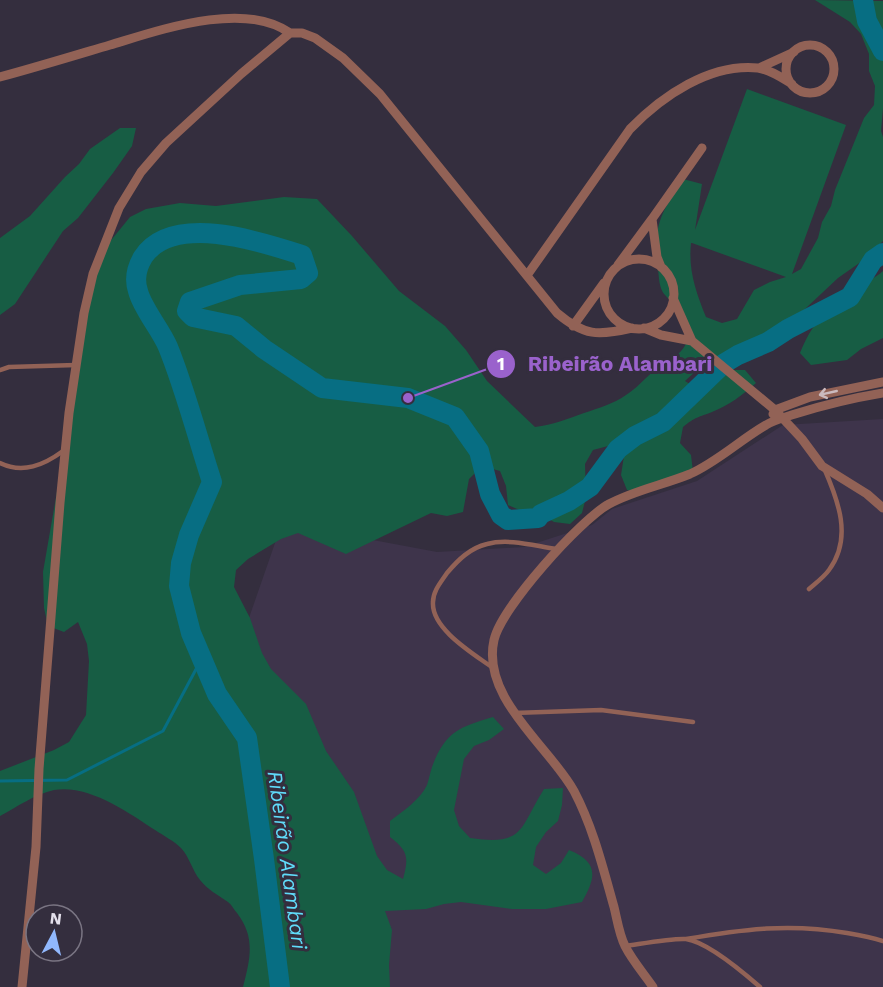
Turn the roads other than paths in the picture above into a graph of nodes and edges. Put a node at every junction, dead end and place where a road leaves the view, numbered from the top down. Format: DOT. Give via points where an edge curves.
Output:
graph roads {
  1 [pos="290,33"];
  2 [pos="796,51"];
  3 [pos="759,68"];
  4 [pos="0,77"];
  5 [pos="792,84"];
  6 [pos="702,148"];
  7 [pos="652,219"];
  8 [pos="616,267"];
  9 [pos="661,267"];
  10 [pos="528,274"];
  11 [pos="607,278"];
  12 [pos="673,298"];
  13 [pos="573,326"];
  14 [pos="632,328"];
  15 [pos="644,328"];
  16 [pos="695,344"];
  17 [pos="76,365"];
  18 [pos="0,370"];
  19 [pos="883,382"];
  20 [pos="883,393"];
  21 [pos="775,410"];
  22 [pos="782,418"];
  23 [pos="768,424"];
  24 [pos="66,450"];
  25 [pos="0,463"];
  26 [pos="822,466"];
  27 [pos="883,508"];
  28 [pos="559,550"];
  29 [pos="809,589"];
  30 [pos="493,668"];
  31 [pos="514,713"];
  32 [pos="693,722"];
  33 [pos="686,939"];
  34 [pos="883,941"];
  35 [pos="625,946"];
  36 [pos="22,987"];
  37 [pos="653,987"];
  38 [pos="760,987"];
  1 -- 4 [label="street" via="280,25 246,16 204,19"];
  1 -- 10 [label="street" via="315,38 343,58 380,94"];
  1 -- 17 [label="street" via="166,143 128,190 93,274"];
  2 -- 3 [label="street"];
  2 -- 5 [label="street" via="786,70"];
  2 -- 5 [label="street" via="810,45 825,50 834,63 834,72 821,91 805,93"];
  3 -- 5 [label="street"];
  3 -- 10 [label="street" via="704,77 647,111 630,129"];
  6 -- 7 [label="street"];
  7 -- 8 [label="street"];
  7 -- 9 [label="street"];
  8 -- 9 [label="street" via="643,259"];
  8 -- 11 [label="street"];
  9 -- 12 [label="street" via="673,286"];
  10 -- 13 [label="street" via="546,300"];
  11 -- 13 [label="street"];
  11 -- 14 [label="street" via="604,297 610,315"];
  12 -- 15 [label="street" via="664,318"];
  12 -- 16 [label="street"];
  13 -- 14 [label="street" via="592,333"];
  14 -- 15 [label="street"];
  15 -- 16 [label="street"];
  16 -- 21 [label="street"];
  17 -- 18 [label="lane"];
  17 -- 24 [label="street"];
  19 -- 21 [label="street, one-way" via="810,397"];
  20 -- 22 [label="street"];
  21 -- 22 [label="street"];
  21 -- 23 [label="street"];
  22 -- 23 [label="street"];
  22 -- 26 [label="street"];
  23 -- 28 [label="street" via="690,474 608,505 588,518"];
  24 -- 25 [label="lane" via="28,468"];
  24 -- 36 [label="street"];
  26 -- 27 [label="street"];
  26 -- 29 [label="lane" via="841,510 841,537 836,560"];
  28 -- 30 [label="street" via="500,622 493,641"];
  28 -- 30 [label="lane" via="511,542 473,548 457,561 435,591 432,604 436,619 466,649"];
  30 -- 31 [label="street"];
  31 -- 32 [label="lane" via="601,710"];
  31 -- 35 [label="street" via="574,792"];
  33 -- 34 [label="lane" via="756,928 793,927"];
  33 -- 35 [label="lane"];
  33 -- 38 [label="lane" via="727,960"];
  35 -- 37 [label="street"];
}
